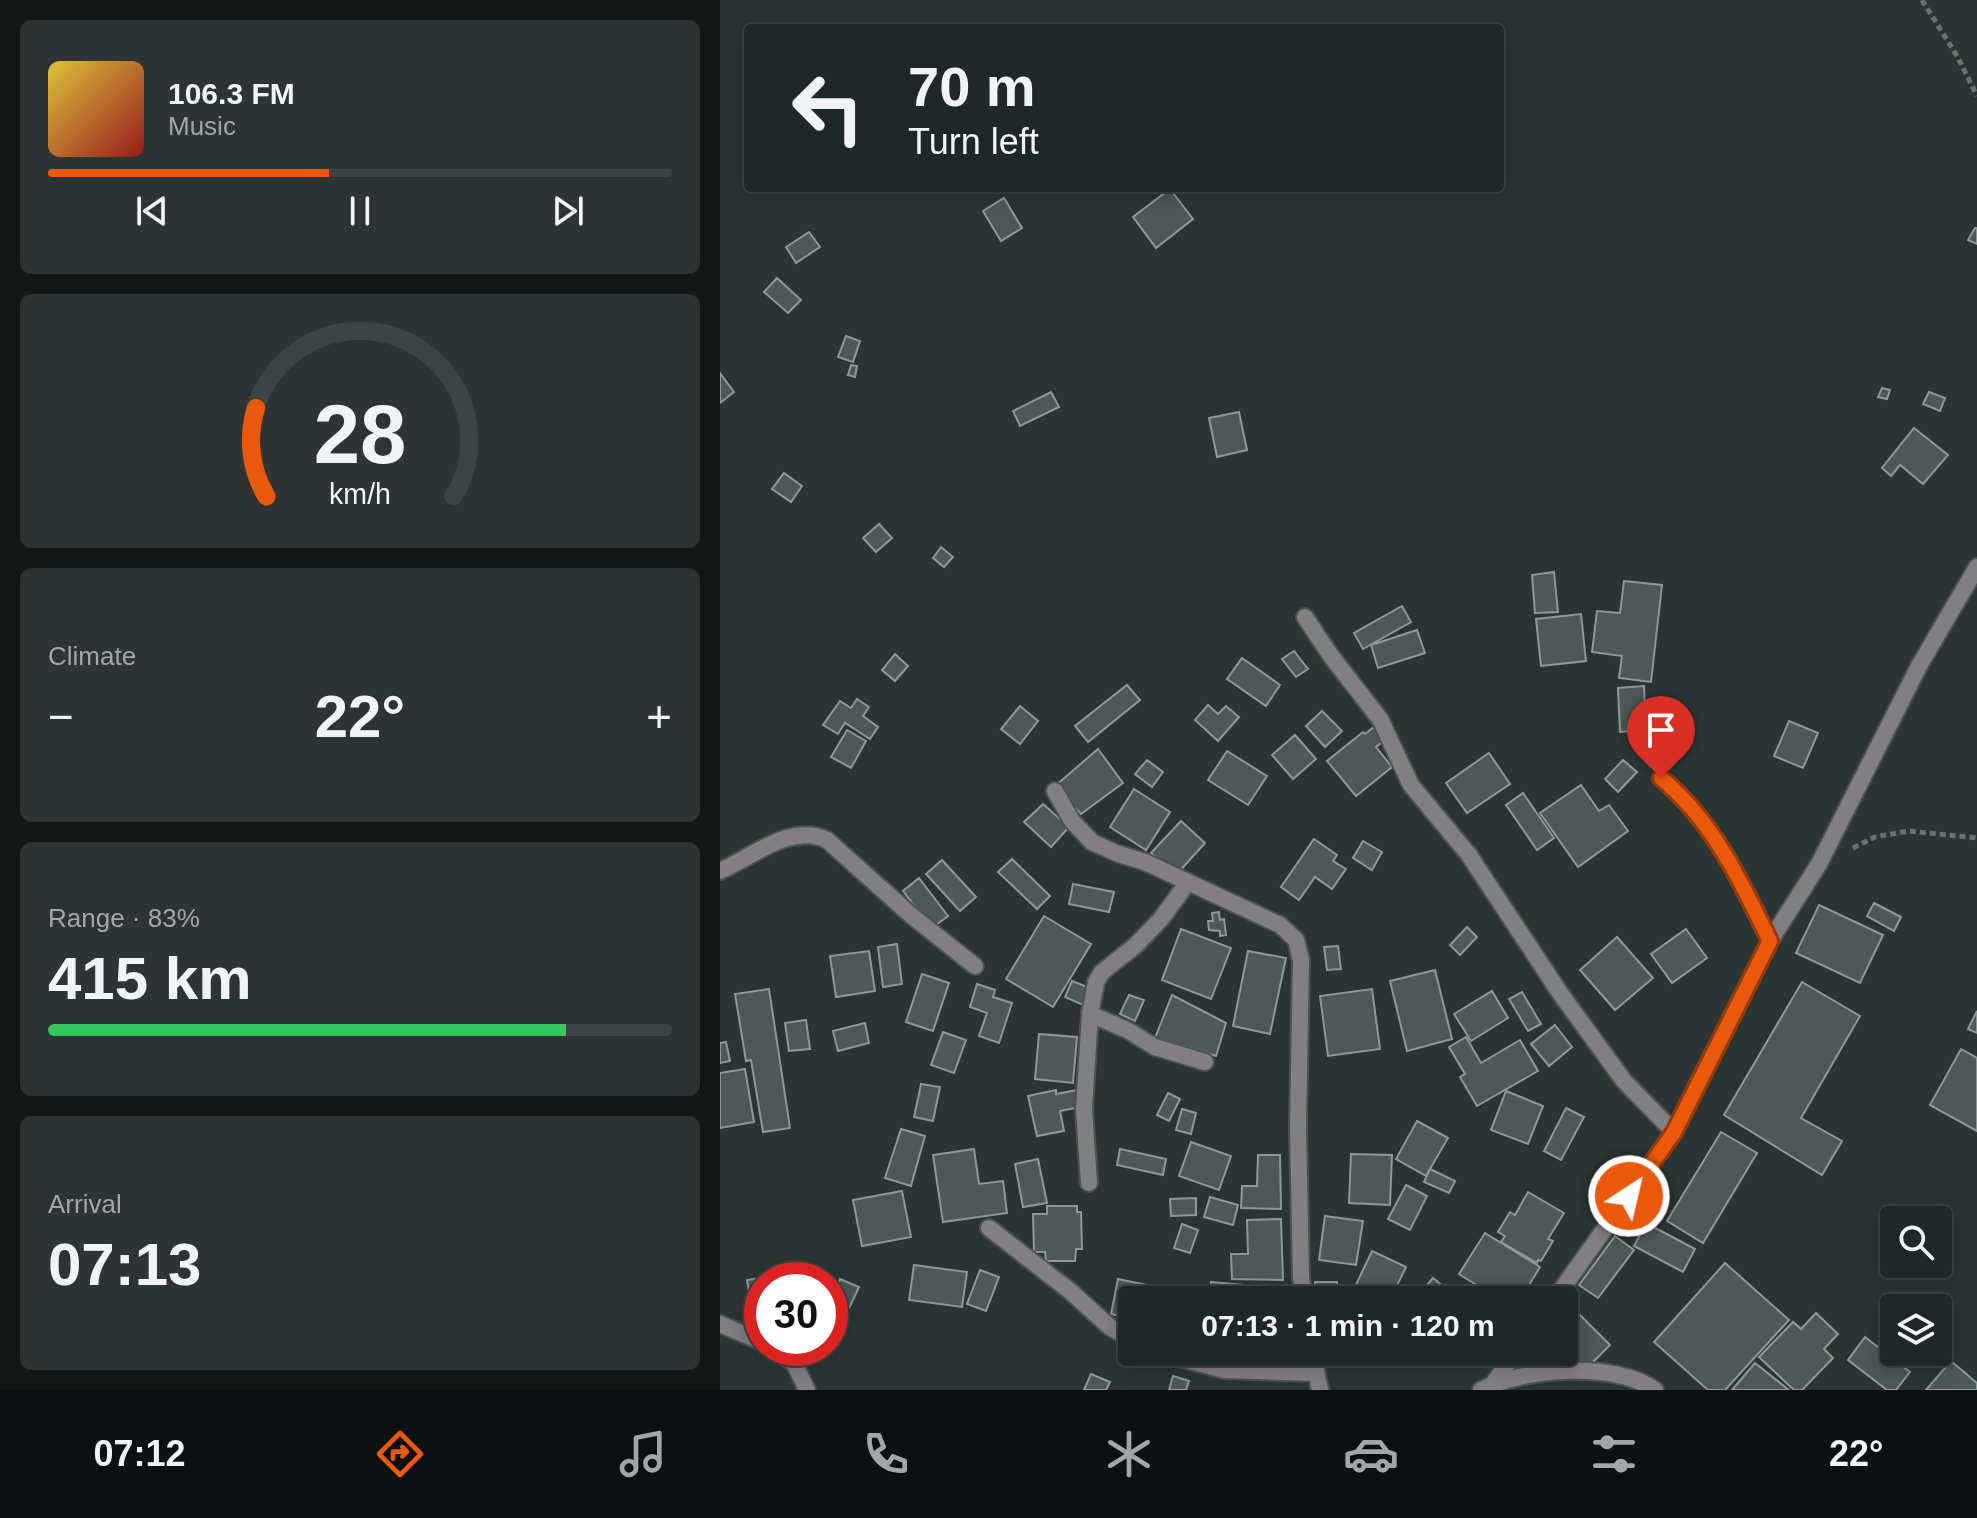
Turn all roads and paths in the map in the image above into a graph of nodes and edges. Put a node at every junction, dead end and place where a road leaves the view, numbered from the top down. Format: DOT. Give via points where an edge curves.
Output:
graph roads {
  1 [pos="1922,0"];
  2 [pos="1977,96"];
  3 [pos="1977,567"];
  4 [pos="1305,617"];
  5 [pos="1661,778"];
  6 [pos="1055,791"];
  7 [pos="1977,838"];
  8 [pos="1819,864"];
  9 [pos="720,871"];
  10 [pos="1188,882"];
  11 [pos="1770,941"];
  12 [pos="975,966"];
  13 [pos="1090,1014"];
  14 [pos="1205,1062"];
  15 [pos="1674,1132"];
  16 [pos="1089,1183"];
  17 [pos="989,1228"];
  18 [pos="1302,1286"];
  19 [pos="1564,1286"];
  20 [pos="720,1324"];
  21 [pos="1118,1332"];
  22 [pos="744,1334"];
  23 [pos="795,1366"];
  24 [pos="1209,1366"];
  25 [pos="1315,1366"];
  26 [pos="1504,1366"];
  27 [pos="1316,1373"];
  28 [pos="1487,1387"];
  29 [pos="807,1390"];
  30 [pos="1320,1390"];
  31 [pos="1655,1390"];
  1 -- 2 [label="path"];
  3 -- 8 [label="street" via="1919,666"];
  4 -- 15 [label="street" via="1380,719 1411,785 1469,855 1560,993 1624,1081"];
  5 -- 11 [label="street" via="1709,828"];
  6 -- 10 [label="street" via="1092,842"];
  7 -- 8 [label="path" via="1909,831 1875,837"];
  8 -- 11 [label="street"];
  9 -- 12 [label="street" via="787,836 818,836"];
  10 -- 13 [label="street" via="1144,937 1102,972"];
  10 -- 18 [label="street" via="1280,925 1300,950"];
  11 -- 15 [label="street"];
  13 -- 14 [label="street" via="1155,1047"];
  13 -- 16 [label="street" via="1084,1126"];
  15 -- 19 [label="street"];
  17 -- 21 [label="street"];
  20 -- 22 [label="street"];
  23 -- 29 [label="street"];
  24 -- 27 [label="street"];
  25 -- 27 [label="street"];
  26 -- 28 [label="street"];
  27 -- 30 [label="street"];
  28 -- 31 [label="street" via="1541,1371 1602,1373"];
}
